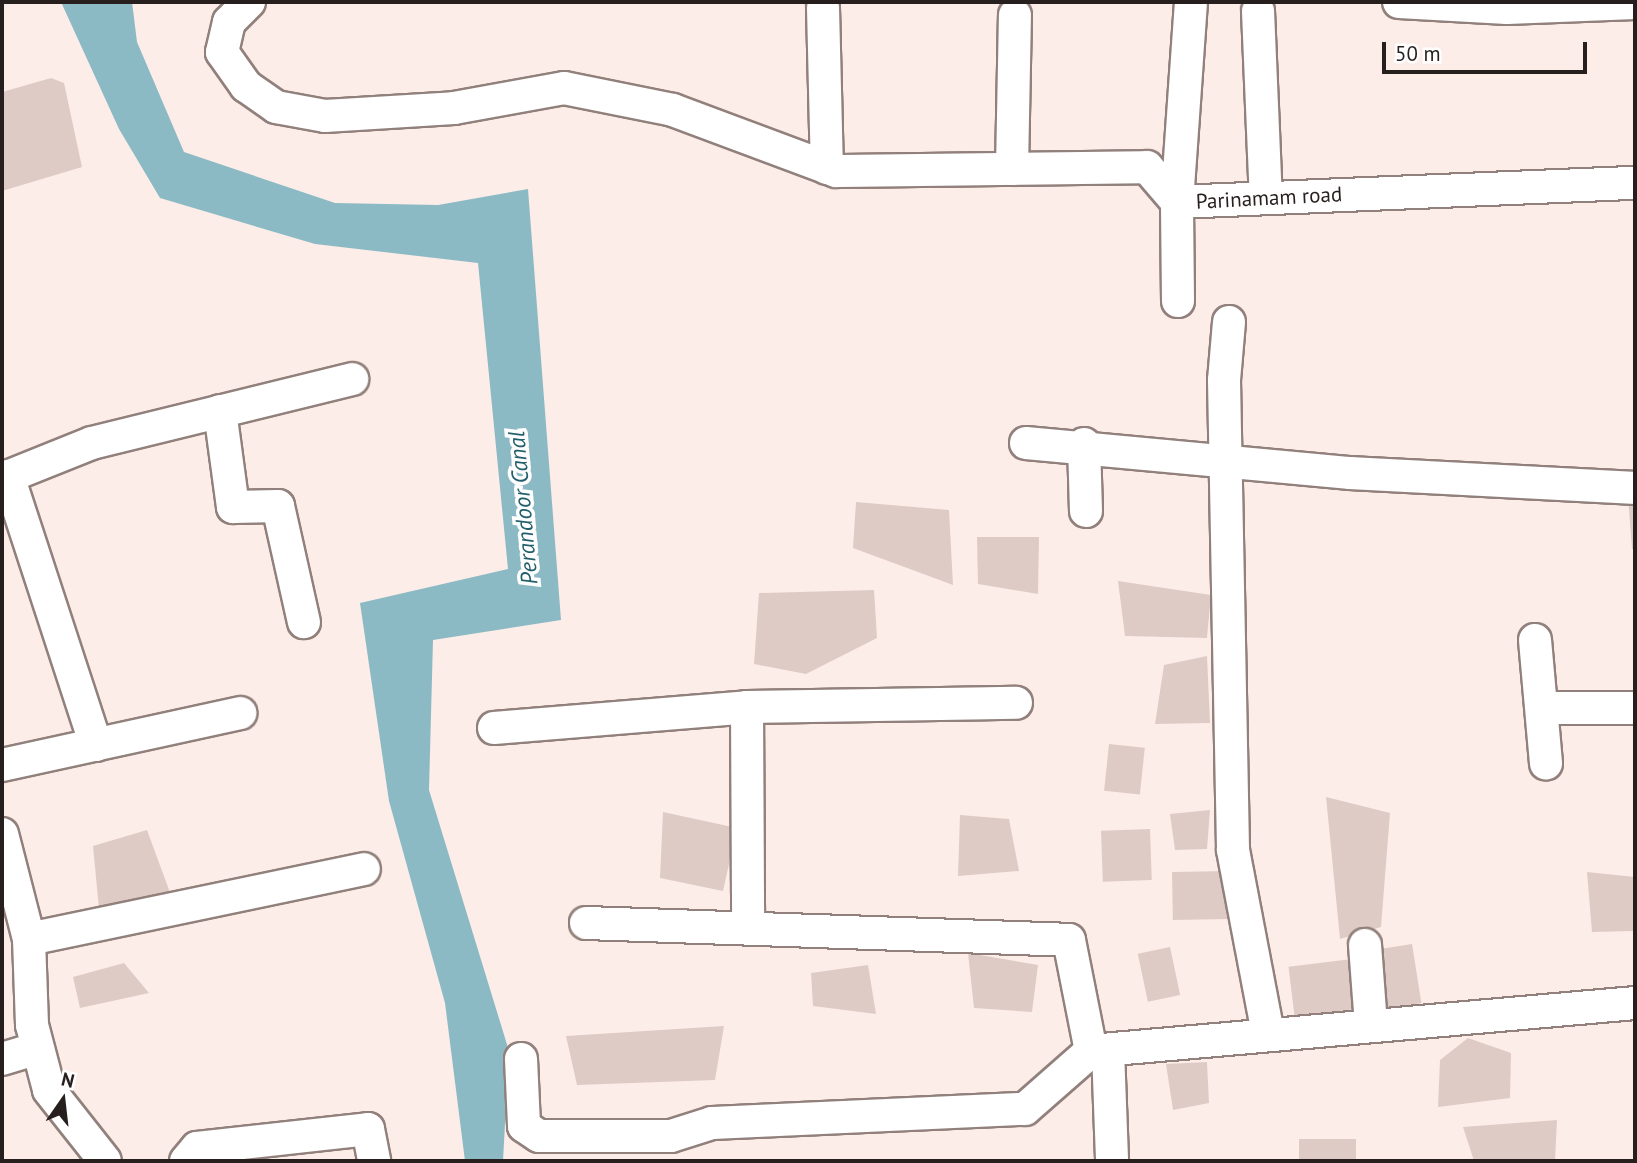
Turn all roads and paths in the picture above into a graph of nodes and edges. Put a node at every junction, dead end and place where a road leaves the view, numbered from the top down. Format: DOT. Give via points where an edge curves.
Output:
graph roads {
  1 [pos="249,2"];
  2 [pos="1191,2"];
  3 [pos="1399,2"];
  4 [pos="1635,3"];
  5 [pos="824,8"];
  6 [pos="1258,11"];
  7 [pos="1015,15"];
  8 [pos="832,169"];
  9 [pos="1012,169"];
  10 [pos="1635,183"];
  11 [pos="1266,198"];
  12 [pos="1177,202"];
  13 [pos="1178,301"];
  14 [pos="1229,322"];
  15 [pos="352,379"];
  16 [pos="220,411"];
  17 [pos="1026,443"];
  18 [pos="1084,444"];
  19 [pos="1226,458"];
  20 [pos="5,477"];
  21 [pos="1635,488"];
  22 [pos="1086,511"];
  23 [pos="304,622"];
  24 [pos="1535,640"];
  25 [pos="1016,703"];
  26 [pos="747,708"];
  27 [pos="1546,708"];
  28 [pos="1635,708"];
  29 [pos="240,713"];
  30 [pos="494,729"];
  31 [pos="96,745"];
  32 [pos="1546,764"];
  33 [pos="2,765"];
  34 [pos="5,854"];
  35 [pos="363,869"];
  36 [pos="586,923"];
  37 [pos="748,926"];
  38 [pos="29,939"];
  39 [pos="1365,945"];
  40 [pos="1635,1003"];
  41 [pos="1371,1025"];
  42 [pos="1268,1034"];
  43 [pos="37,1048"];
  44 [pos="1100,1050"];
  45 [pos="2,1059"];
  46 [pos="522,1059"];
  47 [pos="105,1161"];
  48 [pos="186,1161"];
  49 [pos="374,1161"];
  50 [pos="1112,1161"];
  1 -- 8 [label="street" via="229,22 222,52 246,86 276,107 362,118 564,88 673,110"];
  2 -- 12 [label="street"];
  3 -- 4 [label="street" via="1507,8"];
  5 -- 8 [label="street"];
  6 -- 11 [label="street"];
  7 -- 9 [label="street"];
  8 -- 9 [label="street, Parinamam road"];
  9 -- 12 [label="street, Parinamam road" via="1147,167"];
  10 -- 11 [label="street, Parinamam road"];
  11 -- 12 [label="street, Parinamam road"];
  12 -- 13 [label="street"];
  14 -- 19 [label="street"];
  15 -- 16 [label="street"];
  16 -- 20 [label="street" via="92,443"];
  16 -- 23 [label="street" via="233,507 278,506"];
  17 -- 18 [label="street"];
  18 -- 19 [label="street"];
  18 -- 22 [label="street"];
  19 -- 21 [label="street" via="1351,473"];
  19 -- 42 [label="street" via="1233,850"];
  20 -- 31 [label="street"];
  24 -- 27 [label="street"];
  25 -- 26 [label="street"];
  26 -- 30 [label="street"];
  26 -- 37 [label="street"];
  27 -- 28 [label="street"];
  27 -- 32 [label="street"];
  29 -- 31 [label="street"];
  31 -- 33 [label="street"];
  34 -- 38 [label="street"];
  35 -- 38 [label="street"];
  36 -- 37 [label="street"];
  37 -- 44 [label="street" via="1069,940"];
  38 -- 43 [label="street"];
  39 -- 41 [label="street"];
  40 -- 41 [label="street"];
  41 -- 42 [label="street"];
  42 -- 44 [label="street"];
  43 -- 45 [label="street"];
  43 -- 47 [label="street" via="49,1090"];
  44 -- 46 [label="street" via="1025,1109 712,1122 671,1136 562,1140 524,1126"];
  44 -- 50 [label="street"];
  48 -- 49 [label="street" via="197,1148 368,1129"];
}
